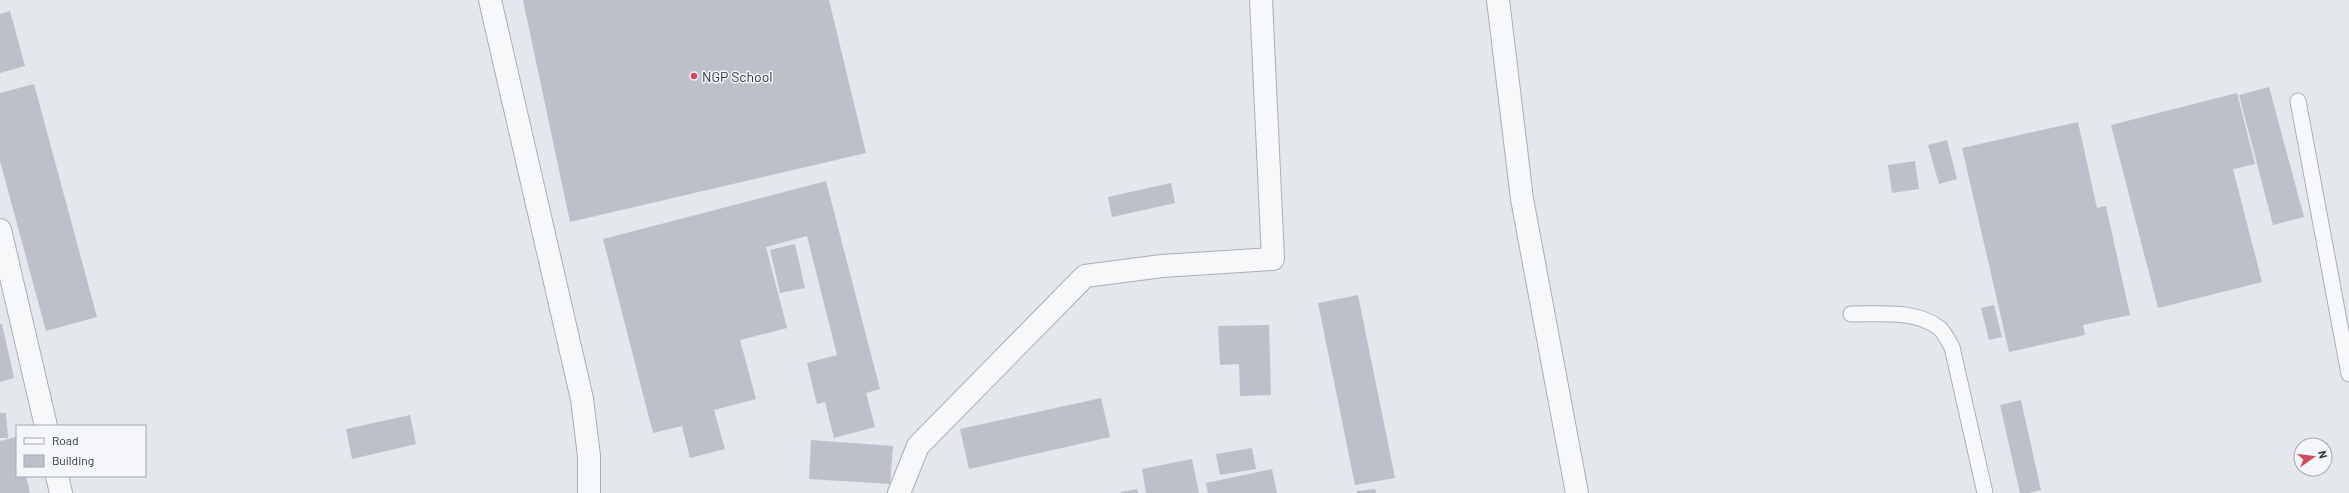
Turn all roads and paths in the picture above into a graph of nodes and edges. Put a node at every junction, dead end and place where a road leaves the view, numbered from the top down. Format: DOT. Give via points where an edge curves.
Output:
graph roads {
  1 [pos="490,0"];
  2 [pos="1261,0"];
  3 [pos="1498,0"];
  4 [pos="2298,101"];
  5 [pos="0,230"];
  6 [pos="1852,314"];
  7 [pos="2349,374"];
  8 [pos="46,425"];
  9 [pos="57,477"];
  10 [pos="61,493"];
  11 [pos="589,493"];
  12 [pos="899,493"];
  13 [pos="1577,493"];
  14 [pos="1985,493"];
  1 -- 11 [label="street" via="582,399 589,456"];
  2 -- 12 [label="street" via="1273,259 1162,266 1085,276 918,446"];
  3 -- 13 [label="street" via="1522,199"];
  4 -- 7 [label="lane"];
  5 -- 8 [label="street"];
  6 -- 14 [label="lane" via="1894,314 1920,319 1938,327 1952,348"];
  9 -- 10 [label="street"];
}
